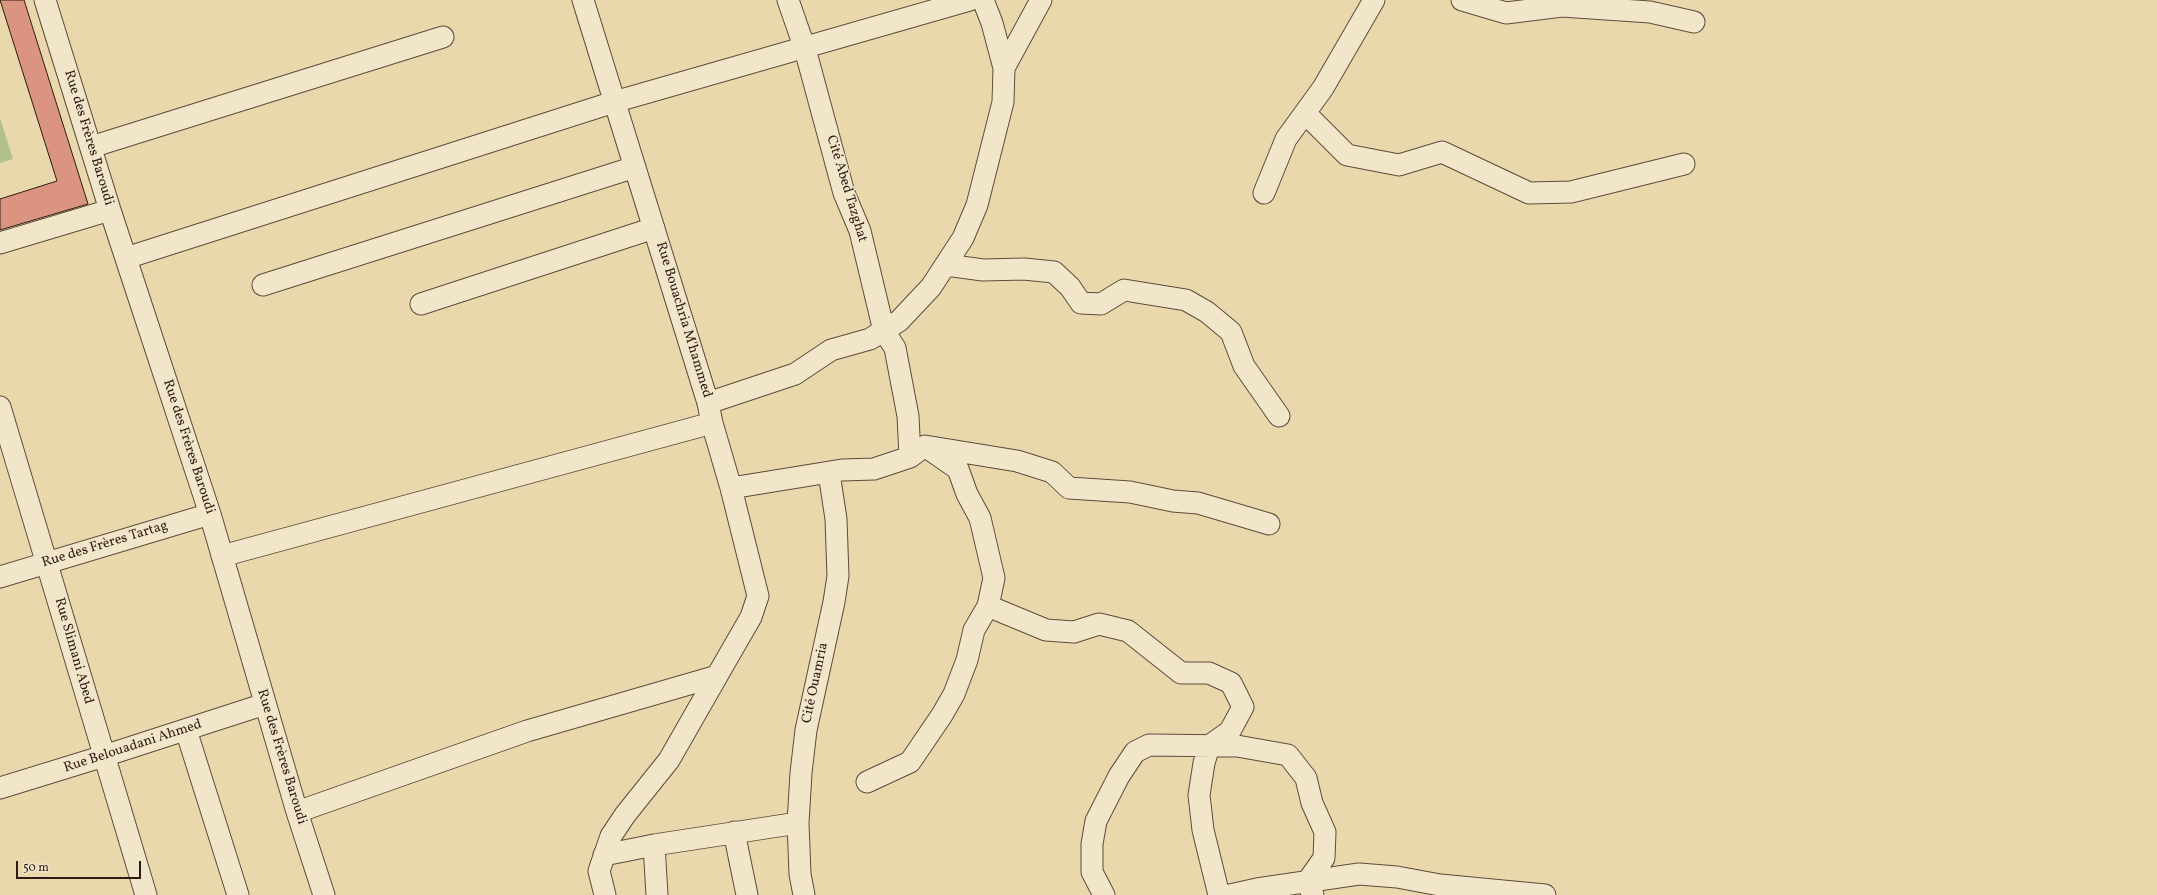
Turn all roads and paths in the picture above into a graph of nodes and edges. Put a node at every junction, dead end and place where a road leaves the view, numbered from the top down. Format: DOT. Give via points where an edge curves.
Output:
graph roads {
  1 [pos="46,0"];
  2 [pos="583,0"];
  3 [pos="788,0"];
  4 [pos="970,0"];
  5 [pos="983,0"];
  6 [pos="1041,0"];
  7 [pos="1374,0"];
  8 [pos="1462,0"];
  9 [pos="1694,22"];
  10 [pos="443,37"];
  11 [pos="805,49"];
  12 [pos="1004,68"];
  13 [pos="614,102"];
  14 [pos="1305,113"];
  15 [pos="91,147"];
  16 [pos="1684,164"];
  17 [pos="635,167"];
  18 [pos="1264,193"];
  19 [pos="110,210"];
  20 [pos="654,228"];
  21 [pos="0,243"];
  22 [pos="126,258"];
  23 [pos="946,264"];
  24 [pos="263,285"];
  25 [pos="421,304"];
  26 [pos="884,330"];
  27 [pos="708,403"];
  28 [pos="0,407"];
  29 [pos="1279,416"];
  30 [pos="712,423"];
  31 [pos="917,451"];
  32 [pos="829,473"];
  33 [pos="731,488"];
  34 [pos="210,514"];
  35 [pos="1269,524"];
  36 [pos="222,556"];
  37 [pos="47,562"];
  38 [pos="0,577"];
  39 [pos="988,606"];
  40 [pos="717,676"];
  41 [pos="265,704"];
  42 [pos="186,730"];
  43 [pos="1209,746"];
  44 [pos="104,756"];
  45 [pos="867,782"];
  46 [pos="0,788"];
  47 [pos="297,812"];
  48 [pos="798,823"];
  49 [pos="734,832"];
  50 [pos="654,845"];
  51 [pos="604,855"];
  52 [pos="1310,889"];
  53 [pos="146,895"];
  54 [pos="238,895"];
  55 [pos="324,895"];
  56 [pos="605,895"];
  57 [pos="657,895"];
  58 [pos="747,895"];
  59 [pos="804,895"];
  60 [pos="1104,895"];
  61 [pos="1219,895"];
  62 [pos="1230,895"];
  63 [pos="1545,895"];
  1 -- 15 [label="street, Rue des Frères Baroudi"];
  2 -- 13 [label="street, Rue Bouachria M'hammed"];
  3 -- 11 [label="street, Cité Abed Tazghat"];
  4 -- 11 [label="street"];
  5 -- 12 [label="street" via="992,22"];
  6 -- 12 [label="street"];
  7 -- 14 [label="street" via="1323,88"];
  8 -- 9 [label="street" via="1506,13 1562,6 1650,12"];
  10 -- 15 [label="street"];
  11 -- 13 [label="street"];
  11 -- 26 [label="street, Cité Abed Tazghat" via="844,193 860,231"];
  12 -- 23 [label="street" via="1003,102 977,205 963,238"];
  13 -- 17 [label="street, Rue Bouachria M'hammed"];
  13 -- 22 [label="street"];
  14 -- 16 [label="street" via="1347,155 1399,165 1442,152 1529,192 1571,192"];
  14 -- 18 [label="street" via="1286,139"];
  15 -- 19 [label="street, Rue des Frères Baroudi"];
  17 -- 20 [label="street, Rue Bouachria M'hammed"];
  17 -- 24 [label="street"];
  19 -- 21 [label="street"];
  19 -- 22 [label="street, Rue des Frères Baroudi"];
  20 -- 25 [label="street"];
  20 -- 27 [label="street, Rue Bouachria M'hammed"];
  22 -- 34 [label="street, Rue des Frères Baroudi"];
  23 -- 26 [label="street" via="931,287 899,321"];
  23 -- 29 [label="street" via="983,270 1024,269 1054,272 1070,287 1081,304 1101,304 1124,290 1186,300 1206,312 1230,332 1244,366"];
  26 -- 27 [label="street" via="870,340 831,350 795,374"];
  26 -- 31 [label="street, Cité Abed Tazghat" via="895,348"];
  27 -- 30 [label="street, Rue Bouachria M'hammed"];
  28 -- 37 [label="street, Rue Slimani Abed"];
  30 -- 33 [label="street, Rue Bouachria M'hammed"];
  30 -- 36 [label="street"];
  31 -- 32 [label="street" via="874,469"];
  31 -- 35 [label="street" via="1017,461 1052,472 1070,488 1130,492 1173,501 1198,503"];
  31 -- 39 [label="street" via="958,469 967,494 980,518 994,578"];
  32 -- 33 [label="street"];
  32 -- 48 [label="street, Cité Ouamria" via="836,519 838,576 806,730"];
  33 -- 40 [label="street, Rue Bouachria M'hammed" via="758,596 751,617"];
  34 -- 36 [label="street, Rue des Frères Baroudi"];
  34 -- 37 [label="street, Rue des Frères Tartag"];
  36 -- 41 [label="street, Rue des Frères Baroudi"];
  37 -- 38 [label="street, Rue des Frères Tartag"];
  37 -- 44 [label="street, Rue Slimani Abed"];
  39 -- 43 [label="street" via="1046,630 1074,632 1099,624 1128,631 1181,673 1209,673 1231,683 1243,707 1230,731"];
  39 -- 45 [label="street" via="974,630 967,660 954,694 926,739 910,762"];
  40 -- 47 [label="street" via="527,731"];
  40 -- 51 [label="street, Rue Bouachria M'hammed" via="687,732 661,771 625,815"];
  41 -- 42 [label="street, Rue Belouadani Ahmed"];
  41 -- 47 [label="street, Rue des Frères Baroudi"];
  42 -- 44 [label="street, Rue Belouadani Ahmed"];
  42 -- 54 [label="street"];
  43 -- 52 [label="street" via="1237,746 1288,755 1306,778 1312,803 1325,832 1324,858"];
  43 -- 60 [label="street" via="1149,745 1135,752 1119,776 1096,821 1092,844 1092,872"];
  43 -- 61 [label="street" via="1199,795 1203,830"];
  44 -- 46 [label="street, Rue Belouadani Ahmed"];
  44 -- 53 [label="street, Rue Slimani Abed"];
  47 -- 55 [label="street, Rue des Frères Baroudi"];
  48 -- 49 [label="street"];
  48 -- 59 [label="street, Cité Ouamria" via="800,874"];
  49 -- 50 [label="street"];
  49 -- 58 [label="street"];
  50 -- 51 [label="street"];
  50 -- 57 [label="street"];
  51 -- 56 [label="street, Rue Bouachria M'hammed" via="599,871"];
  52 -- 62 [label="street" via="1257,889"];
  52 -- 63 [label="street" via="1360,874"];
}
